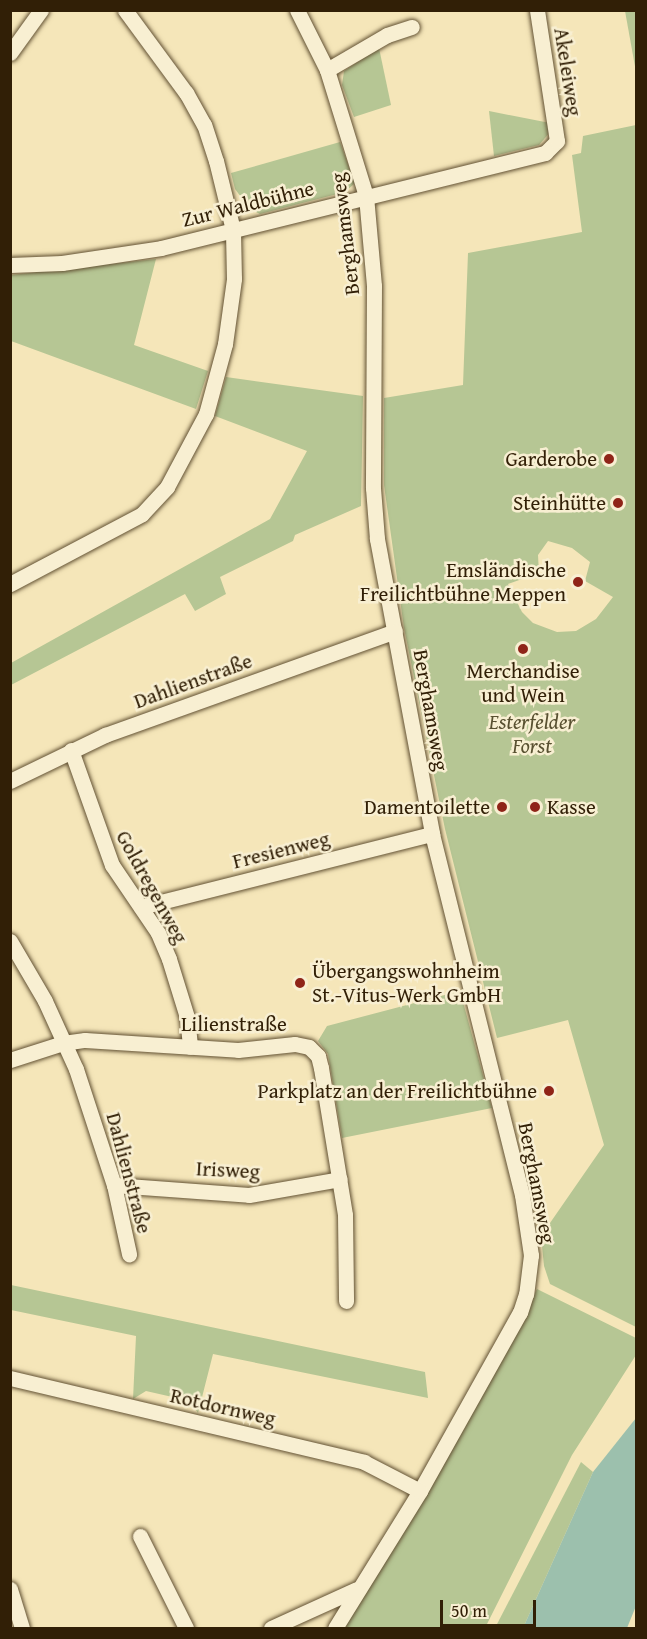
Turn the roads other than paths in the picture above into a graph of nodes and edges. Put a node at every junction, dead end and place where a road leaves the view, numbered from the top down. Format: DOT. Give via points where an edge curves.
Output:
graph roads {
  1 [pos="41,10"];
  2 [pos="125,10"];
  3 [pos="297,10"];
  4 [pos="537,10"];
  5 [pos="412,27"];
  6 [pos="10,53"];
  7 [pos="327,70"];
  8 [pos="557,141"];
  9 [pos="366,196"];
  10 [pos="232,230"];
  11 [pos="10,265"];
  12 [pos="12,579"];
  13 [pos="395,631"];
  14 [pos="71,750"];
  15 [pos="10,781"];
  16 [pos="432,834"];
  17 [pos="141,907"];
  18 [pos="10,941"];
  19 [pos="63,1043"];
  20 [pos="190,1047"];
  21 [pos="10,1060"];
  22 [pos="340,1179"];
  23 [pos="114,1185"];
  24 [pos="129,1254"];
  25 [pos="346,1301"];
  26 [pos="10,1378"];
  27 [pos="420,1491"];
  28 [pos="140,1536"];
  29 [pos="10,1589"];
  30 [pos="357,1589"];
  31 [pos="22,1629"];
  32 [pos="186,1629"];
  33 [pos="271,1629"];
  34 [pos="335,1629"];
  1 -- 6 [label="street"];
  2 -- 10 [label="street" via="186,93 204,125"];
  3 -- 7 [label="street, Berghamsweg"];
  4 -- 8 [label="street, Akeleiweg"];
  5 -- 7 [label="street" via="387,35"];
  7 -- 9 [label="street, Berghamsweg"];
  8 -- 9 [label="street, Zur Waldbühne" via="544,153"];
  9 -- 10 [label="street, Zur Waldbühne"];
  9 -- 13 [label="street, Berghamsweg" via="374,286 373,488 377,539"];
  10 -- 11 [label="street, Zur Waldbühne" via="104,257"];
  10 -- 12 [label="street" via="234,279 218,379 185,460 167,488 142,513"];
  13 -- 14 [label="street, Dahlienstraße"];
  13 -- 16 [label="street, Berghamsweg"];
  14 -- 15 [label="street, Dahlienstraße"];
  14 -- 17 [label="street, Goldregenweg" via="112,865"];
  16 -- 17 [label="street, Fresienweg"];
  16 -- 27 [label="street, Berghamsweg" via="522,1195 531,1255 520,1312"];
  17 -- 20 [label="street, Goldregenweg" via="169,959 187,1017"];
  18 -- 19 [label="street, Dahlienstraße" via="45,1001"];
  19 -- 20 [label="street, Lilienstraße" via="85,1040"];
  19 -- 21 [label="street, Lilienstraße"];
  19 -- 23 [label="street, Dahlienstraße" via="76,1069"];
  20 -- 22 [label="street, Lilienstraße" via="309,1047 318,1056 321,1068"];
  22 -- 23 [label="street, Irisweg" via="249,1195"];
  22 -- 25 [label="street, Lilienstraße" via="348,1250"];
  23 -- 24 [label="street, Dahlienstraße"];
  26 -- 27 [label="street, Rotdornweg" via="364,1462"];
  27 -- 30 [label="street, Berghamsweg"];
  28 -- 32 [label="street"];
  29 -- 31 [label="street"];
  30 -- 33 [label="street"];
  30 -- 34 [label="street, Berghamsweg"];
}
